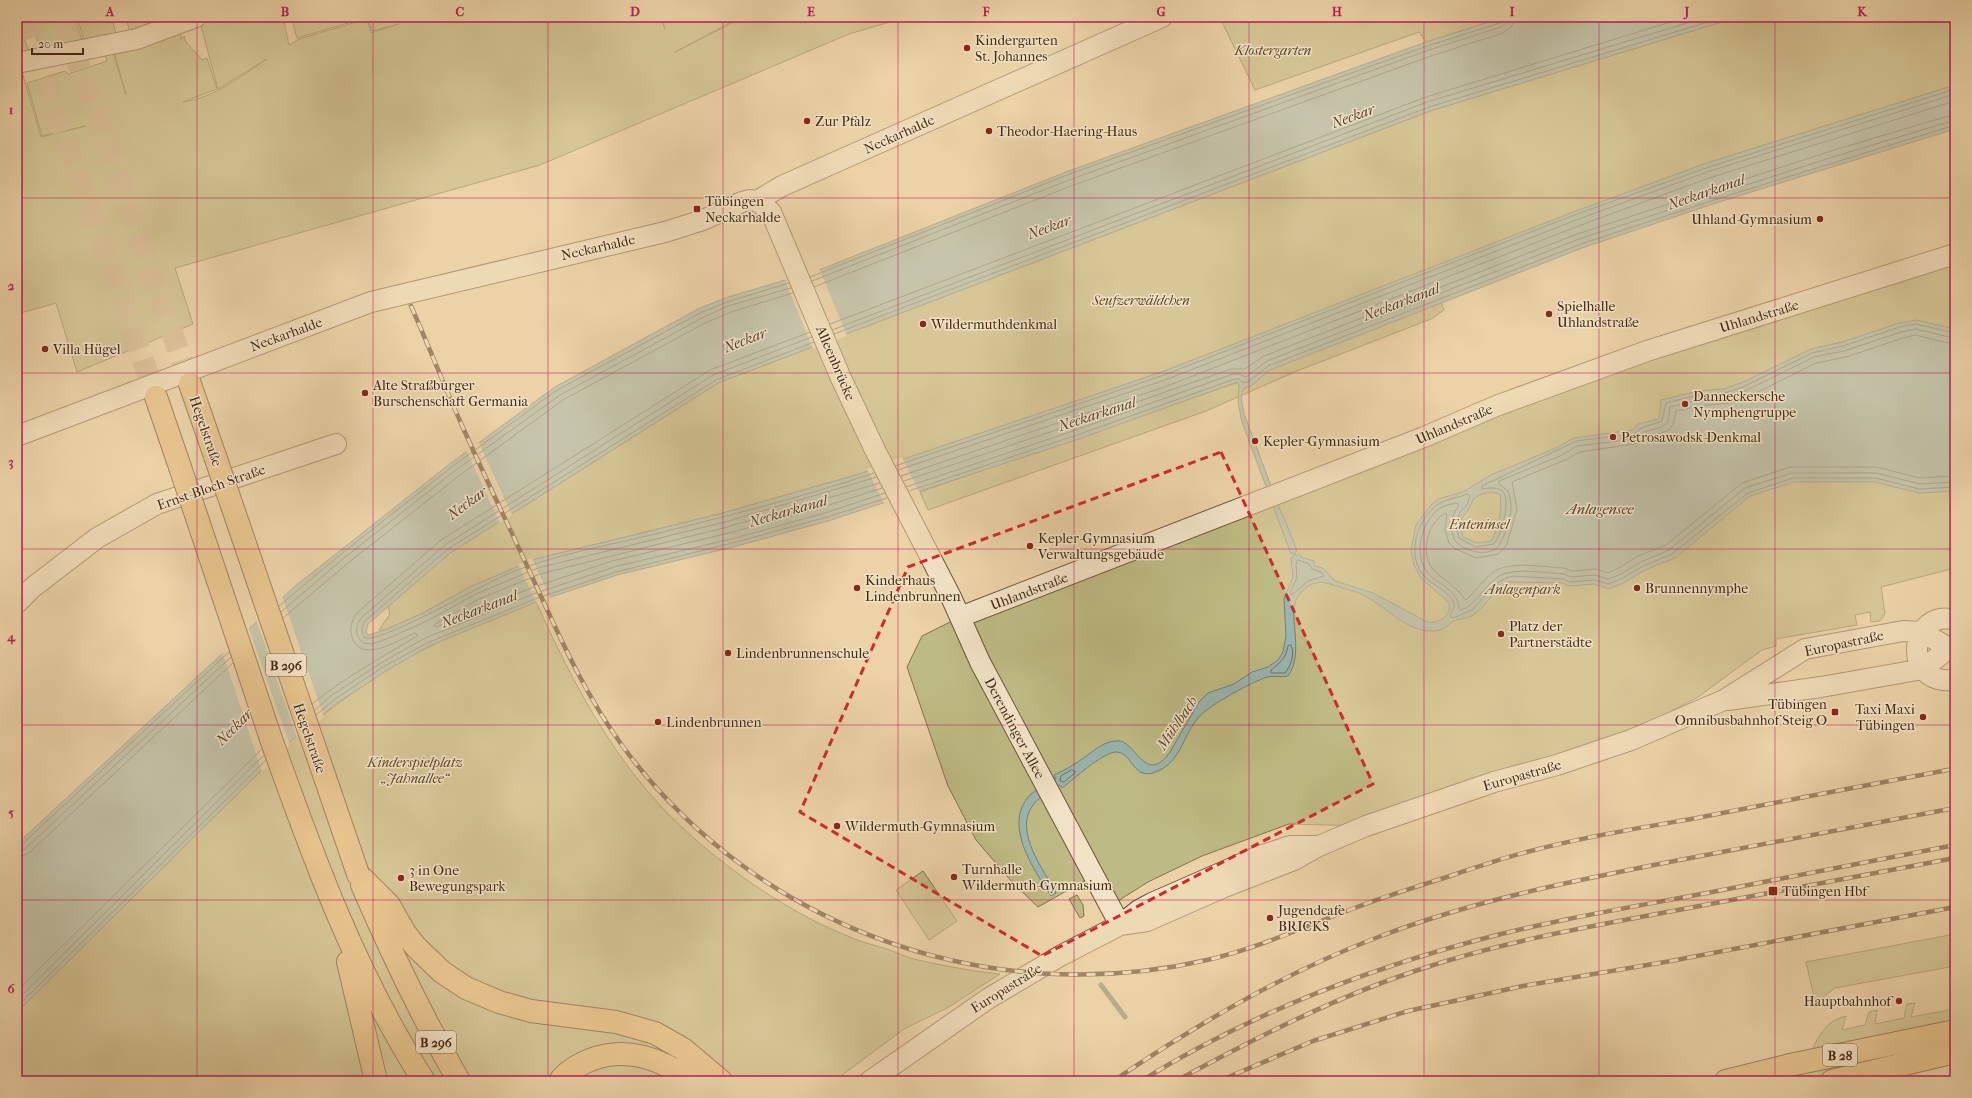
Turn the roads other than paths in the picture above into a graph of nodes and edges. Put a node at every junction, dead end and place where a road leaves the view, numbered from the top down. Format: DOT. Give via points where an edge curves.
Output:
graph roads {
  1 [pos="196,17"];
  2 [pos="1162,17"];
  3 [pos="17,63"];
  4 [pos="764,207"];
  5 [pos="1955,254"];
  6 [pos="190,384"];
  7 [pos="156,397"];
  8 [pos="17,436"];
  9 [pos="336,444"];
  10 [pos="912,525"];
  11 [pos="17,603"];
  12 [pos="960,617"];
  13 [pos="1955,620"];
  14 [pos="1922,632"];
  15 [pos="1952,646"];
  16 [pos="1923,669"];
  17 [pos="1955,680"];
  18 [pos="1724,700"];
  19 [pos="358,874"];
  20 [pos="336,914"];
  21 [pos="1120,925"];
  22 [pos="1955,1031"];
  23 [pos="1955,1052"];
  24 [pos="899,1062"];
  25 [pos="376,1081"];
  26 [pos="424,1081"];
  27 [pos="459,1081"];
  28 [pos="560,1081"];
  29 [pos="691,1081"];
  30 [pos="721,1081"];
  31 [pos="870,1081"];
  32 [pos="884,1081"];
  33 [pos="1726,1081"];
  34 [pos="1832,1081"];
  1 -- 3 [label="street" via="137,39"];
  2 -- 4 [label="street, Neckarhalde" via="782,186"];
  4 -- 8 [label="street, Neckarhalde" via="749,200 703,220 665,232 371,302"];
  4 -- 10 [label="street, Alleenbrücke" via="840,376"];
  5 -- 12 [label="street, Uhlandstraße" via="1647,351 1496,406 1418,440"];
  6 -- 19 [label="main road, Hegelstraße / B 296, bridge"];
  7 -- 20 [label="main road, B 296, bridge" via="271,739"];
  9 -- 11 [label="street, Ernst-Bloch-Straße" via="157,504 98,538 32,588"];
  10 -- 12 [label="street, Derendinger Allee"];
  12 -- 21 [label="street, Derendinger Allee" via="980,662"];
  13 -- 14 [label="street" via="1936,621"];
  14 -- 15 [label="street, Europastraße"];
  14 -- 16 [label="street" via="1916,649"];
  14 -- 18 [label="street, Europastraße" via="1902,631 1805,649"];
  15 -- 16 [label="street, Europastraße"];
  16 -- 17 [label="street" via="1935,678"];
  16 -- 18 [label="street, Europastraße" via="1821,687"];
  18 -- 21 [label="street, Europastraße" via="1631,740 1404,812 1151,919"];
  19 -- 27 [label="main road, Hegelstraße / B 296" via="416,1002"];
  19 -- 30 [label="main road" via="389,905 416,947 442,972 466,988 514,1007 616,1022 655,1033 683,1049"];
  20 -- 25 [label="main road"];
  20 -- 26 [label="main road, B 296" via="360,966"];
  21 -- 24 [label="street, Europastraße" via="1062,955 989,998"];
  22 -- 33 [label="main road, B 28"];
  23 -- 34 [label="main road, B 28"];
  24 -- 31 [label="street, Europastraße"];
  24 -- 32 [label="street, Europastraße"];
  28 -- 29 [label="main road" via="571,1069 583,1063 599,1056 624,1053 636,1054 663,1063"];
}
